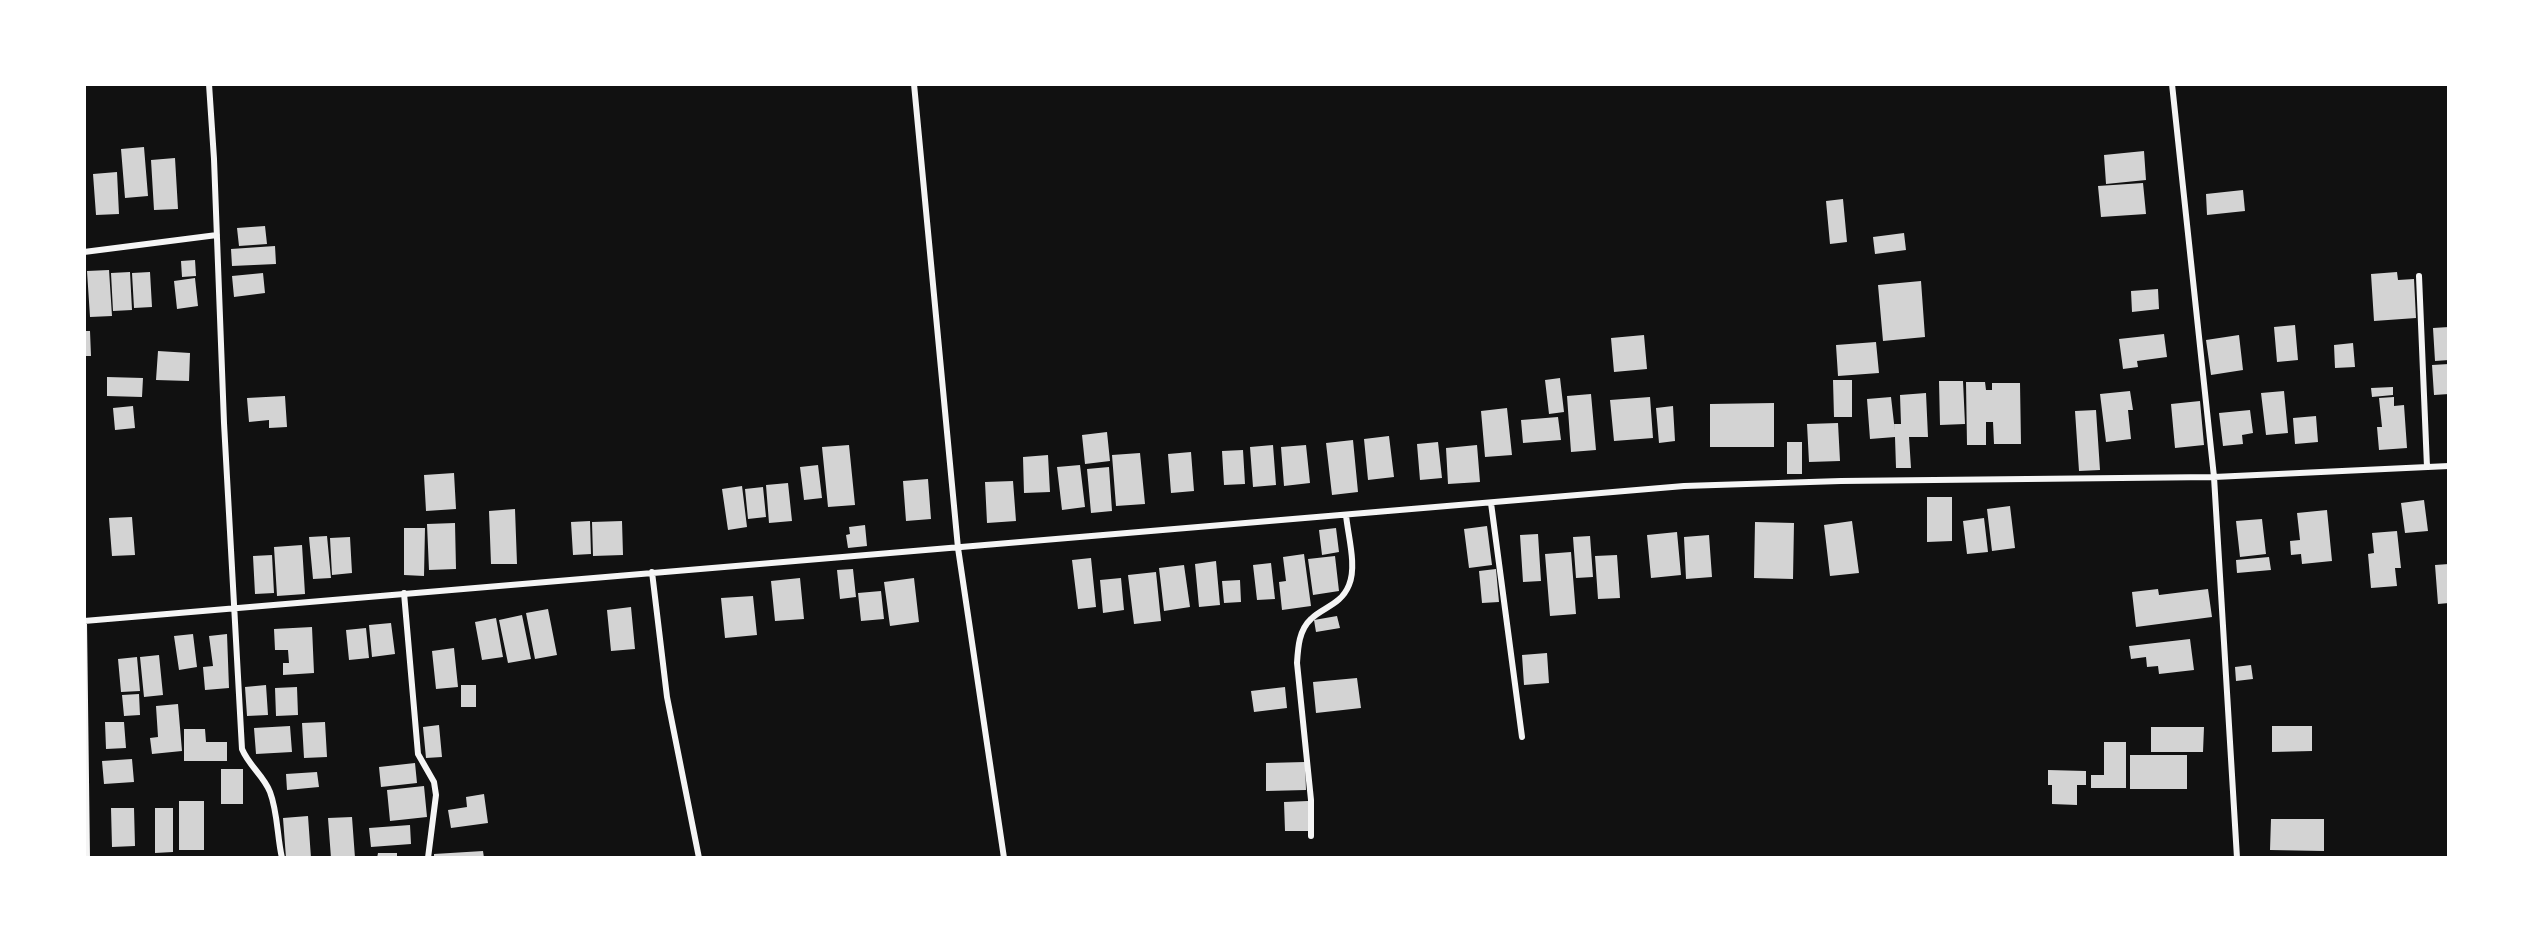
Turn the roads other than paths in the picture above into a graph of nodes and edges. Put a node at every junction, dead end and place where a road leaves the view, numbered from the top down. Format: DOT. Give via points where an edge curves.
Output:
graph roads {
  1 [pos="209,84"];
  2 [pos="914,84"];
  3 [pos="2172,84"];
  4 [pos="217,235"];
  5 [pos="84,252"];
  6 [pos="2419,276"];
  7 [pos="2449,466"];
  8 [pos="2427,467"];
  9 [pos="2214,477"];
  10 [pos="1491,503"];
  11 [pos="1346,515"];
  12 [pos="958,548"];
  13 [pos="652,572"];
  14 [pos="404,594"];
  15 [pos="234,607"];
  16 [pos="84,622"];
  17 [pos="1522,737"];
  18 [pos="1311,836"];
  19 [pos="87,858"];
  20 [pos="282,858"];
  21 [pos="428,858"];
  22 [pos="699,858"];
  23 [pos="1004,858"];
  24 [pos="2237,858"];
  1 -- 4 [label="street"];
  2 -- 12 [label="street"];
  3 -- 9 [label="street"];
  4 -- 5 [label="street"];
  4 -- 15 [label="street"];
  6 -- 8 [label="street"];
  7 -- 8 [label="street"];
  8 -- 9 [label="street"];
  9 -- 10 [label="street" via="1684,486"];
  9 -- 24 [label="street"];
  10 -- 11 [label="street"];
  10 -- 17 [label="street"];
  11 -- 12 [label="street"];
  11 -- 18 [label="street" via="1352,568 1349,585 1339,600 1312,618 1299,642 1297,663"];
  12 -- 13 [label="street"];
  12 -- 23 [label="street"];
  13 -- 14 [label="street"];
  13 -- 22 [label="street" via="667,697"];
  14 -- 15 [label="street"];
  14 -- 21 [label="street" via="418,754 434,782 436,795"];
  15 -- 16 [label="street"];
  15 -- 20 [label="street" via="242,749 270,792"];
  16 -- 19 [label="street"];
}
